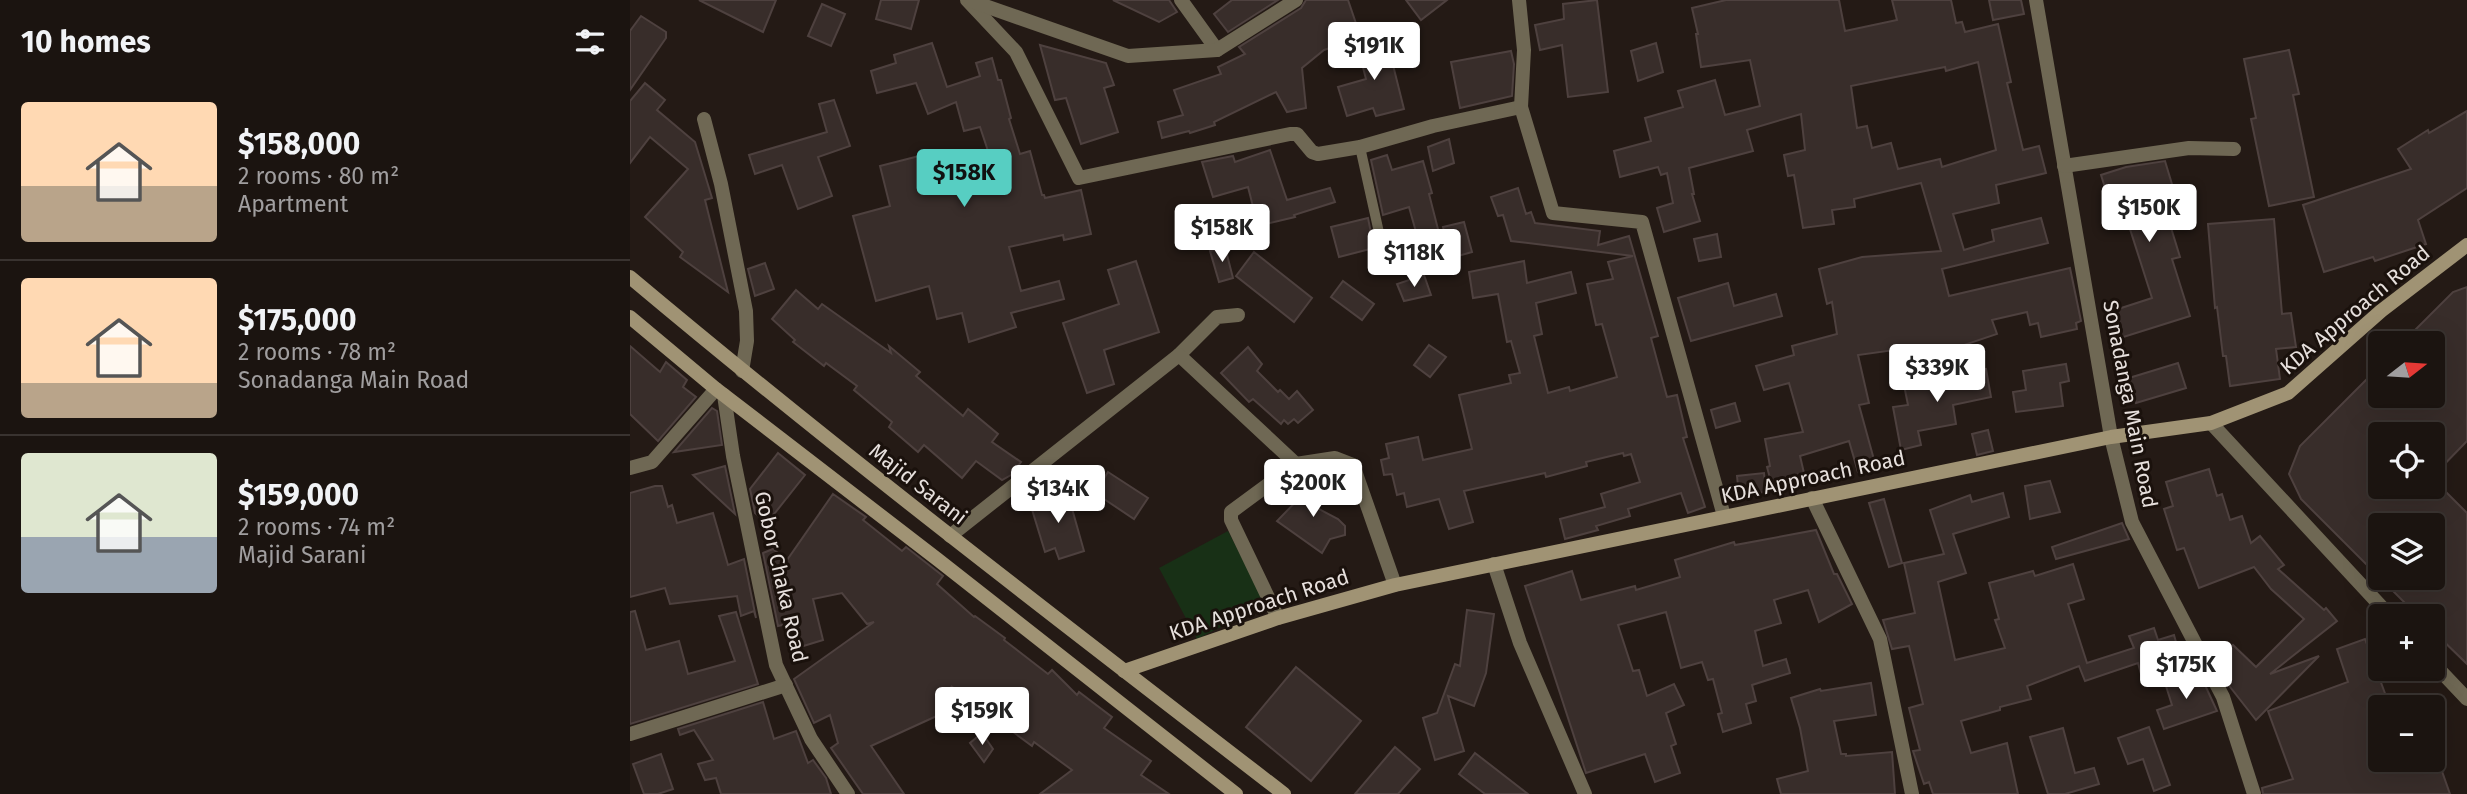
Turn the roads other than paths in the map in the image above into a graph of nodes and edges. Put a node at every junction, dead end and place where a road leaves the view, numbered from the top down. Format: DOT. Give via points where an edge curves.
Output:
graph roads {
  1 [pos="968,0"];
  2 [pos="1181,0"];
  3 [pos="1296,0"];
  4 [pos="1519,0"];
  5 [pos="2036,0"];
  6 [pos="1217,50"];
  7 [pos="1521,107"];
  8 [pos="704,119"];
  9 [pos="1360,147"];
  10 [pos="2234,149"];
  11 [pos="2064,166"];
  12 [pos="2467,245"];
  13 [pos="1386,264"];
  14 [pos="630,277"];
  15 [pos="1238,315"];
  16 [pos="630,317"];
  17 [pos="1179,355"];
  18 [pos="742,371"];
  19 [pos="720,392"];
  20 [pos="2211,423"];
  21 [pos="2111,437"];
  22 [pos="1296,464"];
  23 [pos="630,468"];
  24 [pos="1812,498"];
  25 [pos="1724,516"];
  26 [pos="950,536"];
  27 [pos="1494,564"];
  28 [pos="1395,585"];
  29 [pos="2379,604"];
  30 [pos="1278,618"];
  31 [pos="1124,671"];
  32 [pos="2445,676"];
  33 [pos="786,685"];
  34 [pos="2467,699"];
  35 [pos="630,734"];
  36 [pos="848,794"];
  37 [pos="1236,794"];
  38 [pos="1284,794"];
  39 [pos="1585,794"];
  40 [pos="1912,794"];
  41 [pos="2254,794"];
  1 -- 6 [label="street" via="1128,56"];
  1 -- 9 [label="street" via="1016,52 1079,178 1290,134 1297,134 1318,154"];
  2 -- 6 [label="street"];
  3 -- 6 [label="street"];
  4 -- 7 [label="street" via="1524,50"];
  5 -- 11 [label="street, Sonadanga Main Road"];
  7 -- 9 [label="street"];
  7 -- 25 [label="street" via="1553,212 1643,222"];
  8 -- 18 [label="street" via="746,311"];
  9 -- 13 [label="lane"];
  10 -- 11 [label="street" via="2189,148"];
  11 -- 21 [label="street, Sonadanga Main Road"];
  12 -- 20 [label="main road, KDA Approach Road" via="2381,311 2288,393"];
  14 -- 18 [label="main road, Majid Sarani"];
  15 -- 17 [label="street" via="1217,317"];
  16 -- 19 [label="main road"];
  17 -- 22 [label="street"];
  17 -- 26 [label="street"];
  18 -- 26 [label="main road, Majid Sarani"];
  19 -- 23 [label="street" via="652,462"];
  19 -- 33 [label="street, Gobor Chaka Road" via="776,665"];
  19 -- 37 [label="main road"];
  20 -- 21 [label="main road, KDA Approach Road"];
  20 -- 29 [label="street"];
  21 -- 24 [label="main road, KDA Approach Road"];
  21 -- 41 [label="street, Sonadanga Main Road" via="2132,522 2223,698"];
  22 -- 28 [label="street" via="1335,457 1353,465"];
  22 -- 30 [label="street" via="1231,512"];
  24 -- 25 [label="main road, KDA Approach Road"];
  24 -- 40 [label="street" via="1880,639"];
  25 -- 27 [label="main road, KDA Approach Road"];
  26 -- 31 [label="main road, Majid Sarani"];
  27 -- 28 [label="main road, KDA Approach Road"];
  27 -- 39 [label="street" via="1520,643"];
  28 -- 30 [label="main road, KDA Approach Road"];
  30 -- 31 [label="main road, KDA Approach Road"];
  31 -- 38 [label="main road, Majid Sarani"];
  32 -- 34 [label="street"];
  33 -- 35 [label="street"];
  33 -- 36 [label="street, Gobor Chaka Road" via="811,739"];
}
